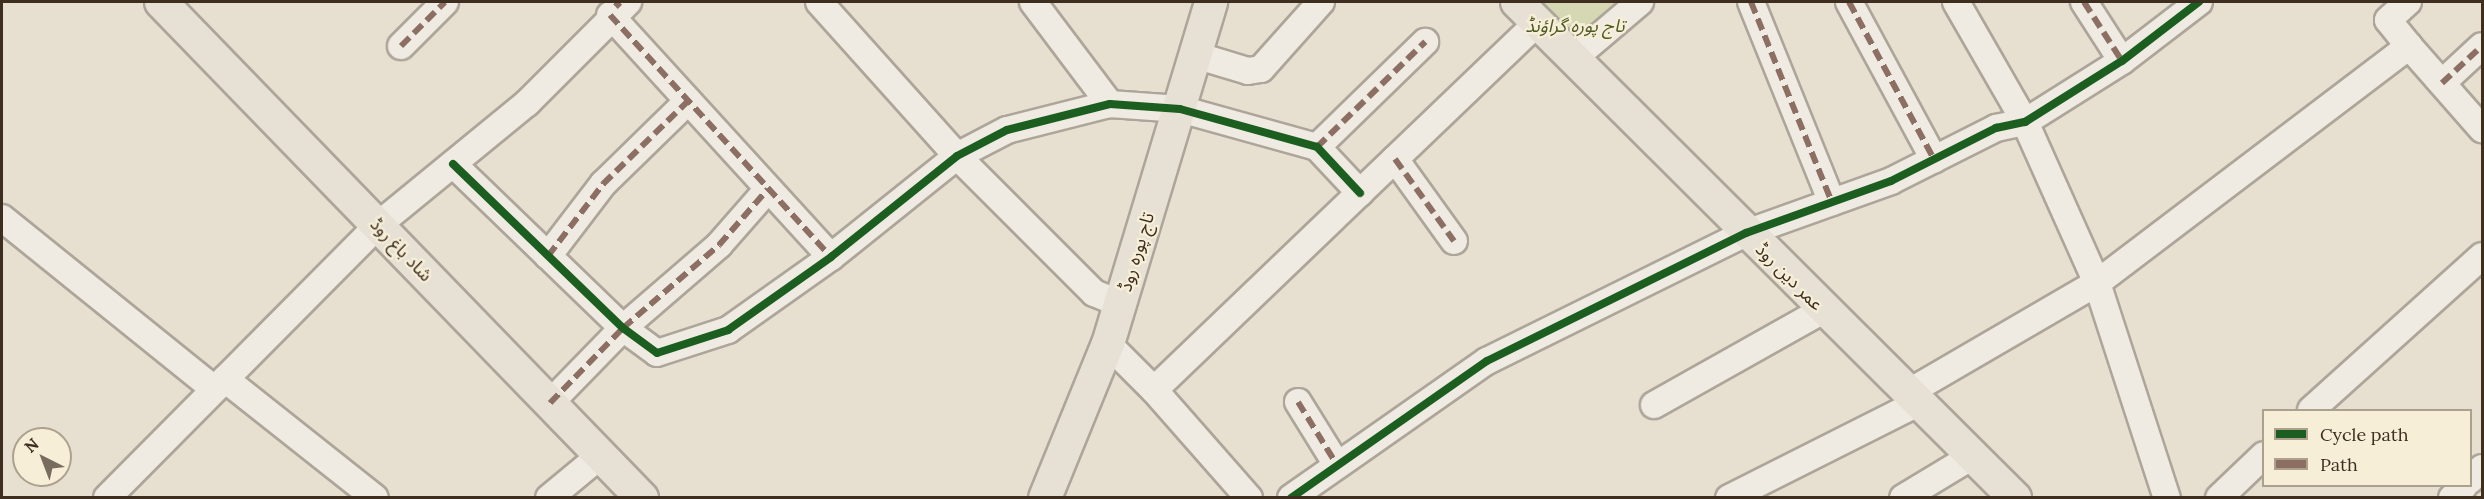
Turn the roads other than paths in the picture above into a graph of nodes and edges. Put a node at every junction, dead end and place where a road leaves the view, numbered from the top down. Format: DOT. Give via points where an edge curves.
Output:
graph roads {
  1 [pos="161,2"];
  2 [pos="445,2"];
  3 [pos="819,2"];
  4 [pos="1033,2"];
  5 [pos="1211,2"];
  6 [pos="1321,2"];
  7 [pos="1640,2"];
  8 [pos="1751,2"];
  9 [pos="1849,2"];
  10 [pos="1956,2"];
  11 [pos="2084,2"];
  12 [pos="2199,2"];
  13 [pos="2408,2"];
  14 [pos="618,6"];
  15 [pos="1527,12"];
  16 [pos="1425,42"];
  17 [pos="401,46"];
  18 [pos="2409,46"];
  19 [pos="2482,46"];
  20 [pos="1195,55"];
  21 [pos="1573,59"];
  22 [pos="2122,61"];
  23 [pos="2442,83"];
  24 [pos="688,101"];
  25 [pos="1110,104"];
  26 [pos="1180,109"];
  27 [pos="2025,122"];
  28 [pos="2482,129"];
  29 [pos="1317,147"];
  30 [pos="957,156"];
  31 [pos="1395,159"];
  32 [pos="1935,159"];
  33 [pos="453,164"];
  34 [pos="768,189"];
  35 [pos="1360,193"];
  36 [pos="1832,202"];
  37 [pos="2,218"];
  38 [pos="378,225"];
  39 [pos="1746,233"];
  40 [pos="1454,241"];
  41 [pos="548,256"];
  42 [pos="2482,256"];
  43 [pos="831,257"];
  44 [pos="2097,283"];
  45 [pos="1121,304"];
  46 [pos="1823,310"];
  47 [pos="622,328"];
  48 [pos="1108,344"];
  49 [pos="220,384"];
  50 [pos="1154,390"];
  51 [pos="1911,399"];
  52 [pos="1298,402"];
  53 [pos="550,403"];
  54 [pos="1654,405"];
  55 [pos="2313,409"];
  56 [pos="601,455"];
  57 [pos="1971,457"];
  58 [pos="2262,457"];
  59 [pos="1337,465"];
  60 [pos="2463,487"];
  61 [pos="107,498"];
  62 [pos="375,498"];
  63 [pos="549,498"];
  64 [pos="642,498"];
  65 [pos="1045,498"];
  66 [pos="1250,498"];
  67 [pos="1291,498"];
  68 [pos="1729,498"];
  69 [pos="1903,498"];
  70 [pos="2015,498"];
  71 [pos="2167,498"];
  72 [pos="2219,498"];
  73 [pos="2451,498"];
  1 -- 38 [label="main road, شاد باغ روڈ"];
  2 -- 17 [label="street"];
  3 -- 30 [label="street"];
  4 -- 25 [label="street"];
  5 -- 20 [label="main road, تاج پورہ روڈ"];
  6 -- 20 [label="street" via="1261,69 1248,70"];
  7 -- 21 [label="street"];
  8 -- 36 [label="street"];
  9 -- 32 [label="street"];
  10 -- 27 [label="street"];
  11 -- 22 [label="street"];
  12 -- 22 [label="street"];
  13 -- 18 [label="street" via="2388,20"];
  14 -- 24 [label="street"];
  14 -- 33 [label="street" via="527,103"];
  15 -- 21 [label="main road, عمر دین روڈ"];
  15 -- 31 [label="street"];
  16 -- 29 [label="street"];
  18 -- 23 [label="street"];
  18 -- 44 [label="street"];
  19 -- 23 [label="street"];
  20 -- 26 [label="main road, تاج پورہ روڈ"];
  21 -- 39 [label="main road, عمر دین روڈ"];
  22 -- 27 [label="street"];
  23 -- 28 [label="street"];
  24 -- 34 [label="street"];
  24 -- 41 [label="street" via="603,184"];
  25 -- 26 [label="street"];
  25 -- 30 [label="street" via="1007,130"];
  26 -- 29 [label="street"];
  26 -- 45 [label="main road, تاج پورہ روڈ"];
  27 -- 32 [label="street" via="1996,129"];
  27 -- 44 [label="street"];
  29 -- 35 [label="street"];
  30 -- 43 [label="street"];
  30 -- 45 [label="street" via="1094,293"];
  31 -- 35 [label="street"];
  31 -- 40 [label="street"];
  32 -- 36 [label="street"];
  33 -- 38 [label="street"];
  33 -- 41 [label="street"];
  34 -- 43 [label="street"];
  34 -- 47 [label="street" via="719,245"];
  35 -- 50 [label="street"];
  36 -- 39 [label="street"];
  37 -- 49 [label="street"];
  38 -- 49 [label="street"];
  38 -- 53 [label="main road, شاد باغ روڈ"];
  39 -- 46 [label="main road, عمر دین روڈ"];
  39 -- 59 [label="street" via="1487,361"];
  41 -- 47 [label="street"];
  42 -- 55 [label="street"];
  43 -- 47 [label="street" via="728,330 657,353"];
  44 -- 51 [label="street"];
  44 -- 71 [label="street"];
  45 -- 48 [label="main road, تاج پورہ روڈ"];
  46 -- 51 [label="main road, عمر دین روڈ"];
  46 -- 54 [label="street"];
  47 -- 53 [label="street"];
  48 -- 50 [label="street"];
  48 -- 65 [label="main road, تاج پورہ روڈ"];
  49 -- 61 [label="street"];
  49 -- 62 [label="street"];
  50 -- 66 [label="street"];
  51 -- 57 [label="main road, عمر دین روڈ"];
  51 -- 68 [label="street"];
  52 -- 59 [label="street"];
  53 -- 56 [label="main road, شاد باغ روڈ"];
  56 -- 63 [label="street"];
  56 -- 64 [label="main road, شاد باغ روڈ"];
  57 -- 69 [label="street"];
  57 -- 70 [label="main road, عمر دین روڈ"];
  58 -- 72 [label="street"];
  59 -- 67 [label="street"];
  60 -- 73 [label="street"];
}
